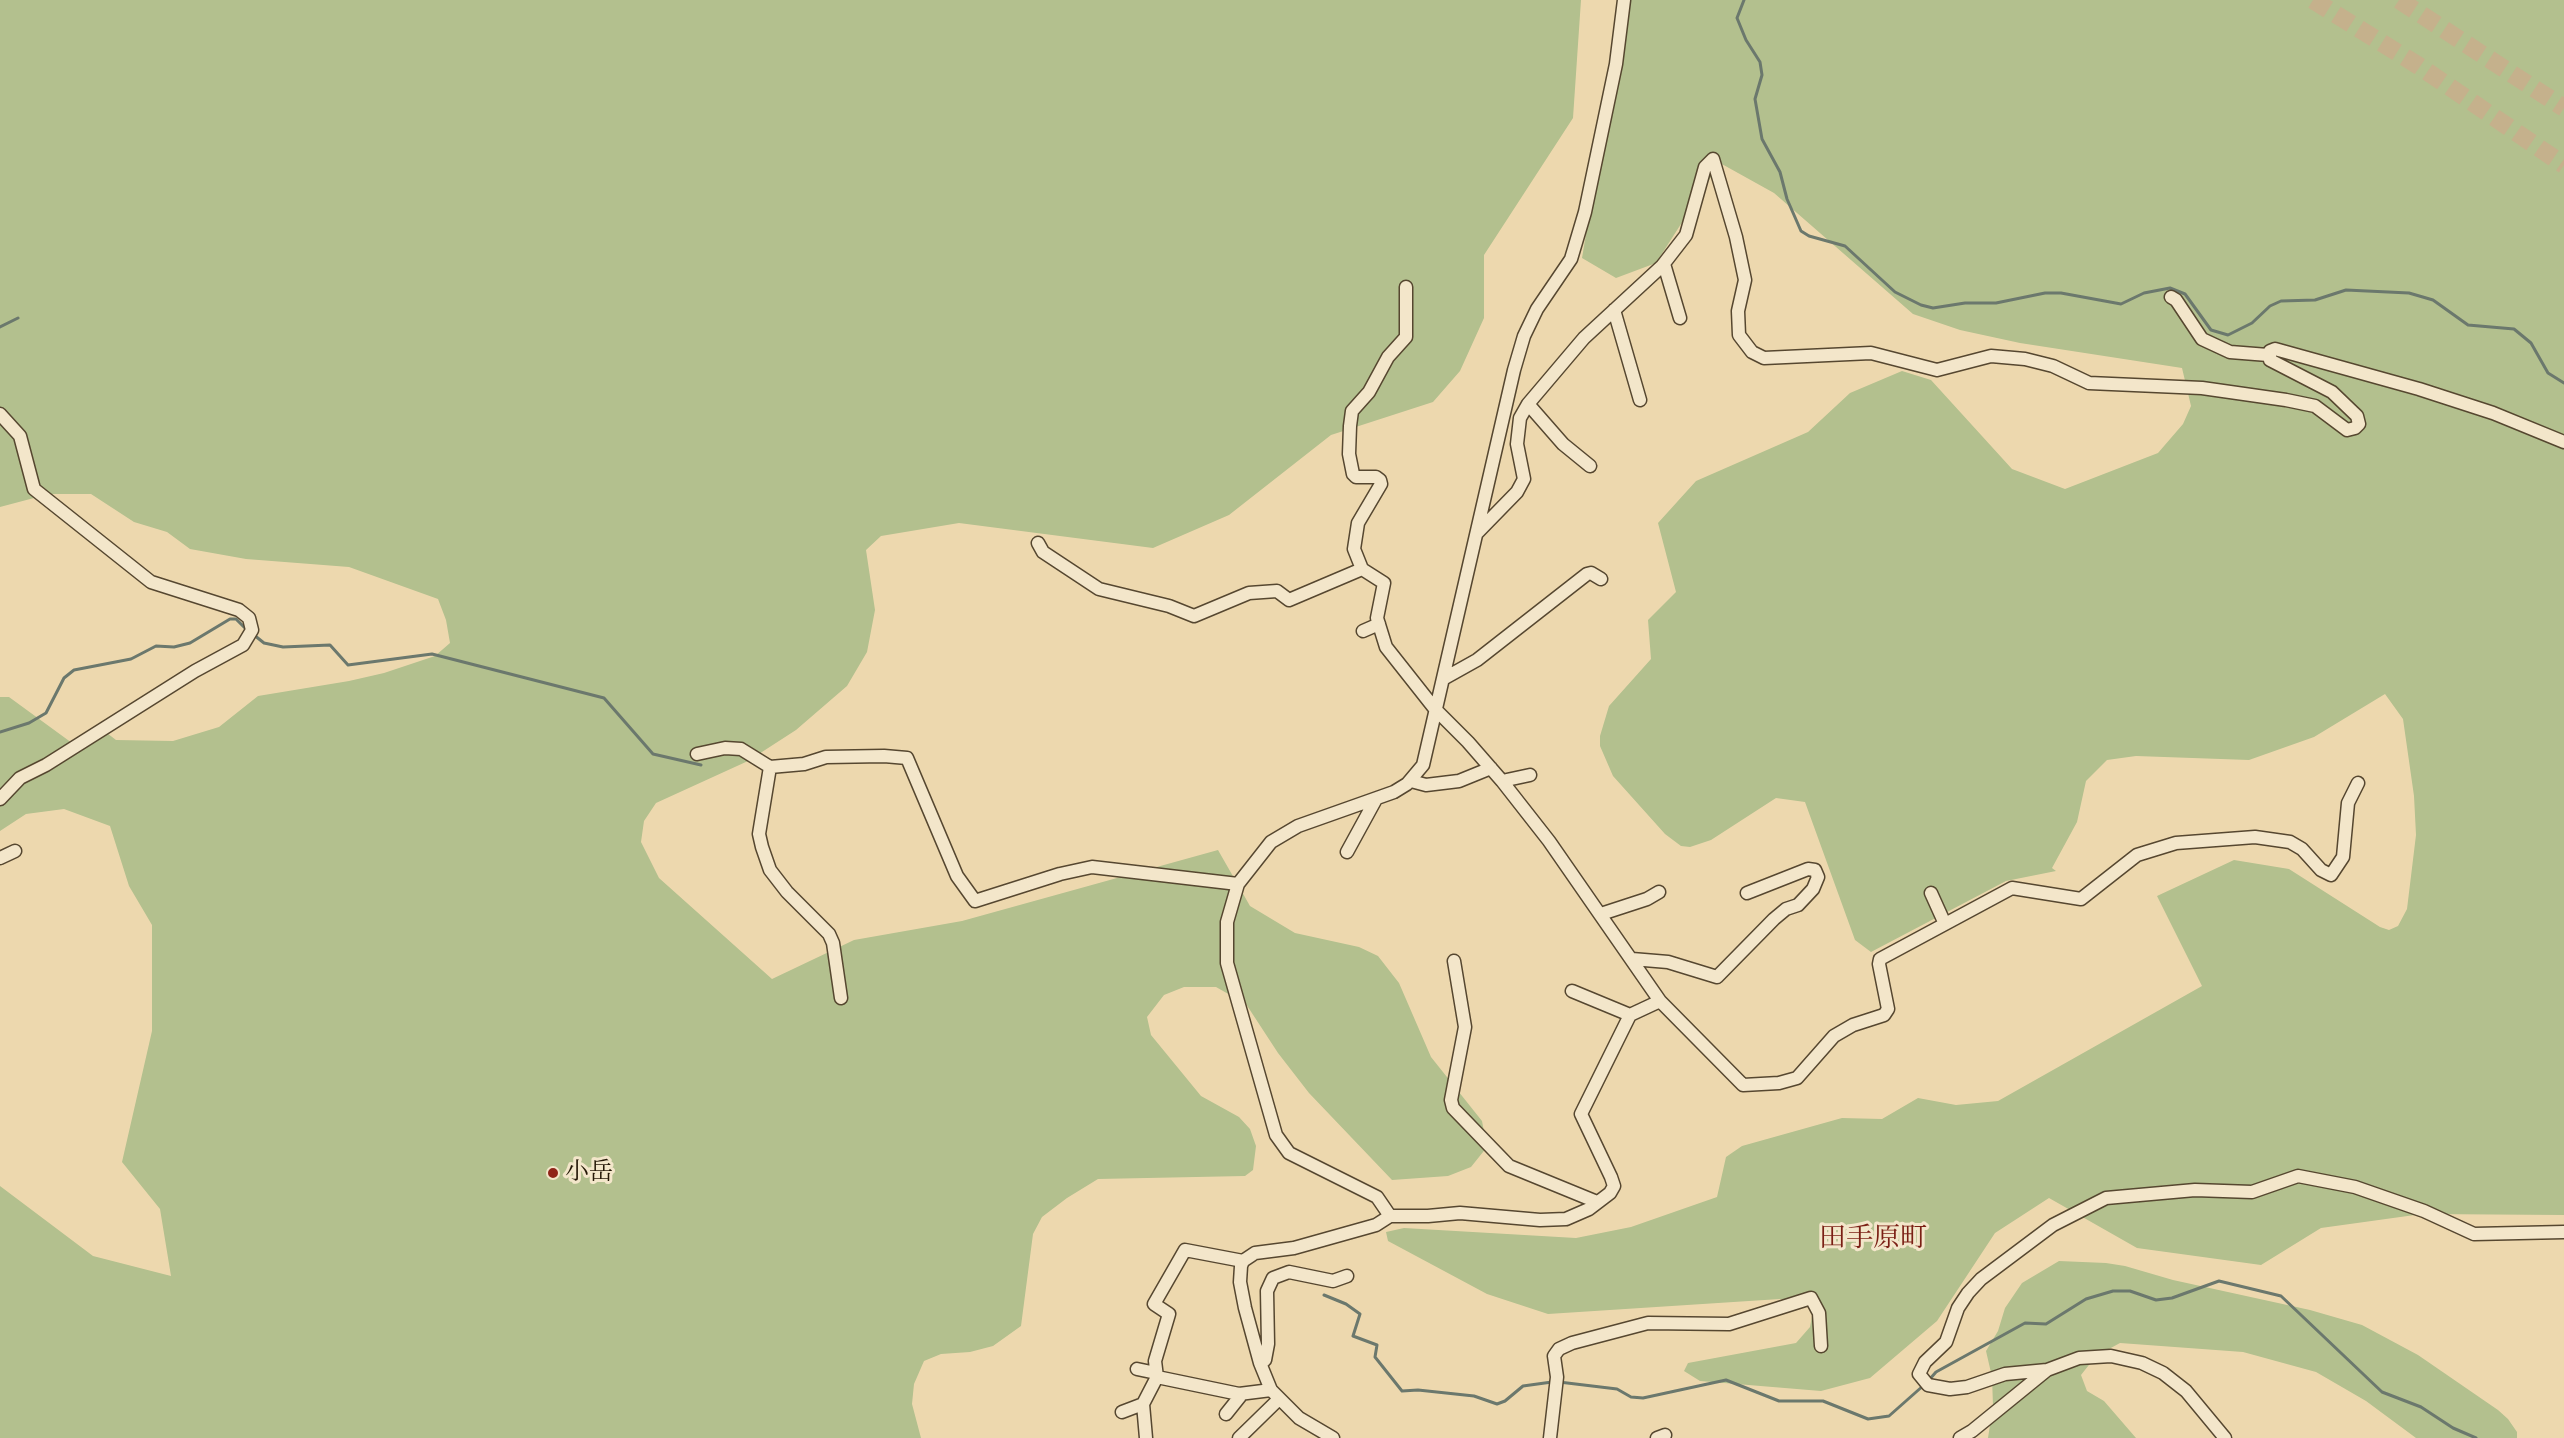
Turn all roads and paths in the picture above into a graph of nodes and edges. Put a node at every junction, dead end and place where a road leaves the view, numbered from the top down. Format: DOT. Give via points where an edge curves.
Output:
graph roads {
  1 [pos="1624,0"];
  2 [pos="1664,264"];
  3 [pos="1406,287"];
  4 [pos="2171,297"];
  5 [pos="1614,310"];
  6 [pos="1680,318"];
  7 [pos="2268,355"];
  8 [pos="1640,400"];
  9 [pos="1528,404"];
  10 [pos="0,414"];
  11 [pos="2564,442"];
  12 [pos="1590,465"];
  13 [pos="1477,533"];
  14 [pos="1038,543"];
  15 [pos="1362,569"];
  16 [pos="1601,579"];
  17 [pos="1379,624"];
  18 [pos="1363,631"];
  19 [pos="1443,679"];
  20 [pos="1435,710"];
  21 [pos="697,754"];
  22 [pos="770,767"];
  23 [pos="1491,768"];
  24 [pos="1530,775"];
  25 [pos="1411,781"];
  26 [pos="1502,781"];
  27 [pos="2358,783"];
  28 [pos="0,799"];
  29 [pos="1376,799"];
  30 [pos="1342,810"];
  31 [pos="1340,824"];
  32 [pos="1354,846"];
  33 [pos="15,851"];
  34 [pos="0,858"];
  35 [pos="1238,884"];
  36 [pos="1659,892"];
  37 [pos="1747,893"];
  38 [pos="1931,893"];
  39 [pos="1601,914"];
  40 [pos="1945,924"];
  41 [pos="1632,959"];
  42 [pos="1454,961"];
  43 [pos="1572,991"];
  44 [pos="841,998"];
  45 [pos="1660,1001"];
  46 [pos="1630,1014"];
  47 [pos="1597,1202"];
  48 [pos="1390,1216"];
  49 [pos="2564,1232"];
  50 [pos="1243,1261"];
  51 [pos="1347,1276"];
  52 [pos="1821,1346"];
  53 [pos="1260,1363"];
  54 [pos="1137,1369"];
  55 [pos="2047,1370"];
  56 [pos="1157,1375"];
  57 [pos="1242,1394"];
  58 [pos="1275,1395"];
  59 [pos="1143,1404"];
  60 [pos="1122,1412"];
  61 [pos="1226,1413"];
  62 [pos="1146,1438"];
  63 [pos="1239,1438"];
  64 [pos="1333,1438"];
  65 [pos="1550,1438"];
  66 [pos="1960,1438"];
  67 [pos="2225,1438"];
  1 -- 13 [label="street" via="1614,76 1586,212 1572,259 1537,309 1524,336 1504,405"];
  2 -- 5 [label="street"];
  2 -- 6 [label="street"];
  2 -- 7 [label="street" via="1686,235 1705,167 1713,159 1745,280 1738,311 1739,335 1752,352 1764,358 1871,354 1937,370 1991,357 2025,359 2053,366 2089,383 2202,388 2286,400 2314,406 2347,430 2359,424 2357,416 2332,392 2274,364"];
  3 -- 15 [label="street" via="1406,337 1352,411 1349,454 1353,474 1379,478 1381,484 1364,509 1356,535 1354,549"];
  4 -- 7 [label="street" via="2202,339 2230,352"];
  5 -- 8 [label="street"];
  5 -- 9 [label="street" via="1584,338"];
  7 -- 11 [label="street" via="2275,349 2294,352 2408,385"];
  9 -- 12 [label="street" via="1563,444"];
  9 -- 13 [label="street" via="1520,418 1517,444 1524,478 1517,492"];
  10 -- 28 [label="street" via="20,436 34,489 150,582 239,610 249,618 250,634 243,645 20,778"];
  13 -- 19 [label="street"];
  14 -- 15 [label="street" via="1043,552 1099,589 1194,616 1249,593 1277,591 1289,600"];
  15 -- 17 [label="street" via="1384,583 1377,611"];
  16 -- 19 [label="street" via="1587,574 1477,660"];
  17 -- 18 [label="street"];
  17 -- 20 [label="street" via="1390,654"];
  19 -- 20 [label="street"];
  20 -- 23 [label="street"];
  20 -- 25 [label="street" via="1423,765"];
  21 -- 22 [label="street" via="741,748"];
  22 -- 35 [label="street" via="804,764 825,757 907,759 957,876 975,901 1092,867"];
  22 -- 44 [label="street" via="759,834 762,847 770,870 829,934"];
  23 -- 25 [label="street" via="1459,781 1426,785"];
  23 -- 26 [label="street"];
  24 -- 26 [label="street"];
  25 -- 29 [label="street"];
  26 -- 39 [label="street"];
  27 -- 40 [label="street" via="2348,803 2343,857 2331,874 2290,842 2255,837 2176,843 2129,860 2081,899 2012,888"];
  29 -- 30 [label="street"];
  29 -- 32 [label="street"];
  30 -- 31 [label="street"];
  30 -- 35 [label="street" via="1283,833 1264,849"];
  33 -- 34 [label="street"];
  35 -- 48 [label="street" via="1227,922 1227,963 1276,1135 1289,1153 1377,1197"];
  36 -- 39 [label="street"];
  37 -- 41 [label="street" via="1808,869 1815,870 1818,877 1798,905 1774,919 1718,977 1668,962"];
  38 -- 40 [label="street"];
  39 -- 41 [label="street"];
  40 -- 45 [label="street" via="1880,959 1888,1009 1884,1015 1834,1036 1797,1078 1786,1081 1738,1083"];
  41 -- 45 [label="street"];
  42 -- 47 [label="street" via="1465,1027 1451,1100 1453,1108 1509,1166"];
  43 -- 46 [label="street"];
  45 -- 46 [label="street"];
  46 -- 47 [label="street" via="1581,1114 1614,1186"];
  47 -- 48 [label="street" via="1566,1219 1460,1213"];
  48 -- 50 [label="street" via="1376,1225 1294,1248 1261,1252"];
  49 -- 55 [label="street" via="2474,1234 2424,1211 2355,1187 2304,1177 2282,1180 2252,1192 2195,1191 2106,1198 2032,1238 1968,1293 1946,1342 1920,1370 1925,1383 1950,1389 2005,1374"];
  50 -- 53 [label="street" via="1240,1282"];
  50 -- 56 [label="street" via="1185,1250 1154,1304 1169,1314 1155,1361"];
  51 -- 53 [label="street" via="1333,1281 1289,1272 1273,1278 1267,1291 1268,1344 1265,1360"];
  52 -- 65 [label="street" via="1817,1306 1811,1298 1730,1324 1648,1323 1582,1339 1557,1351 1553,1360 1556,1382"];
  53 -- 58 [label="street"];
  54 -- 56 [label="street"];
  55 -- 66 [label="street"];
  55 -- 67 [label="street" via="2079,1358 2111,1356 2142,1363 2186,1391"];
  56 -- 57 [label="street"];
  56 -- 59 [label="street"];
  57 -- 58 [label="street"];
  57 -- 61 [label="street"];
  58 -- 63 [label="street"];
  58 -- 64 [label="street" via="1311,1426"];
  59 -- 60 [label="street"];
  59 -- 62 [label="street"];
}
